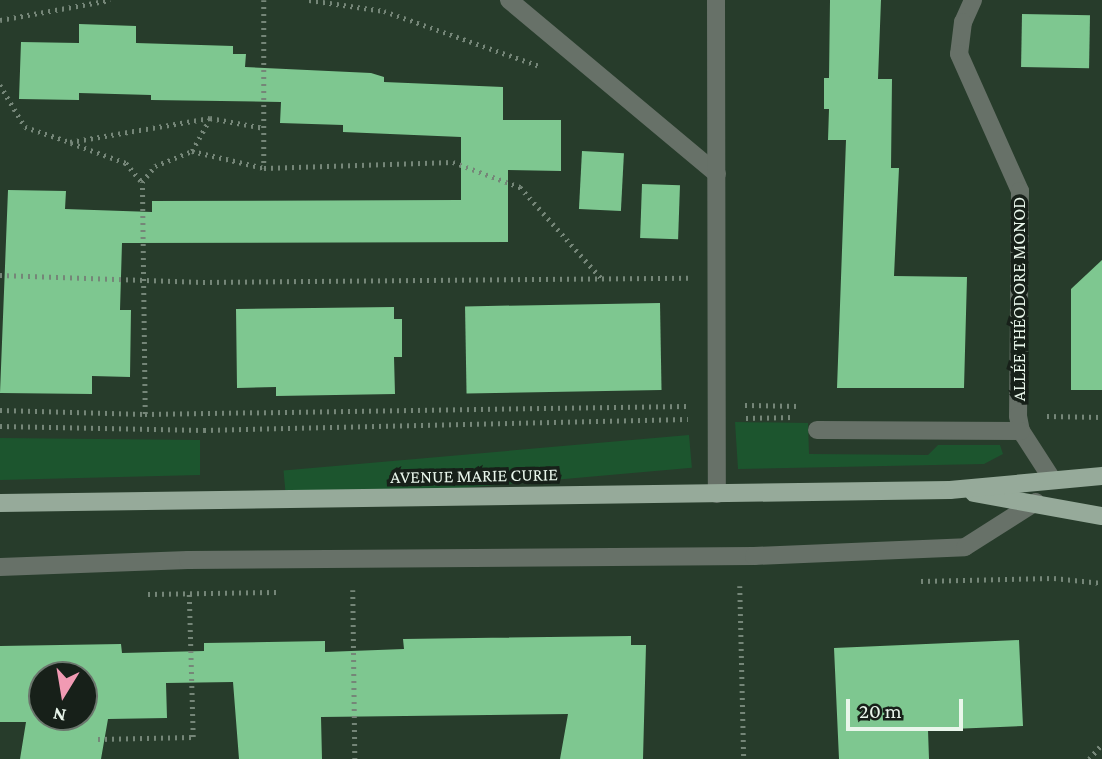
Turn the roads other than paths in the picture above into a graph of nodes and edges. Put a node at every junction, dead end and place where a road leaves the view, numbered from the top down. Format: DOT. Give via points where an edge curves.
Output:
graph roads {
  1 [pos="509,0"];
  2 [pos="716,0"];
  3 [pos="972,0"];
  4 [pos="717,174"];
  5 [pos="1020,423"];
  6 [pos="817,424"];
  7 [pos="1102,476"];
  8 [pos="1052,479"];
  9 [pos="950,490"];
  10 [pos="717,494"];
  11 [pos="1036,502"];
  12 [pos="0,503"];
  13 [pos="1102,516"];
  14 [pos="0,567"];
  1 -- 4 [label="street"];
  2 -- 4 [label="street"];
  3 -- 5 [label="street, ALLÉE THÉODORE MONOD" via="963,22 959,54 1020,191"];
  4 -- 10 [label="street"];
  5 -- 6 [label="street"];
  5 -- 8 [label="street"];
  7 -- 8 [label="main road, AVENUE MARIE CURIE"];
  8 -- 9 [label="main road, AVENUE MARIE CURIE"];
  9 -- 10 [label="main road, AVENUE MARIE CURIE"];
  9 -- 11 [label="main road, AVENUE MARIE CURIE"];
  10 -- 12 [label="main road, AVENUE MARIE CURIE"];
  11 -- 13 [label="main road, AVENUE MARIE CURIE"];
  11 -- 14 [label="street" via="965,547 754,556 188,560"];
}
